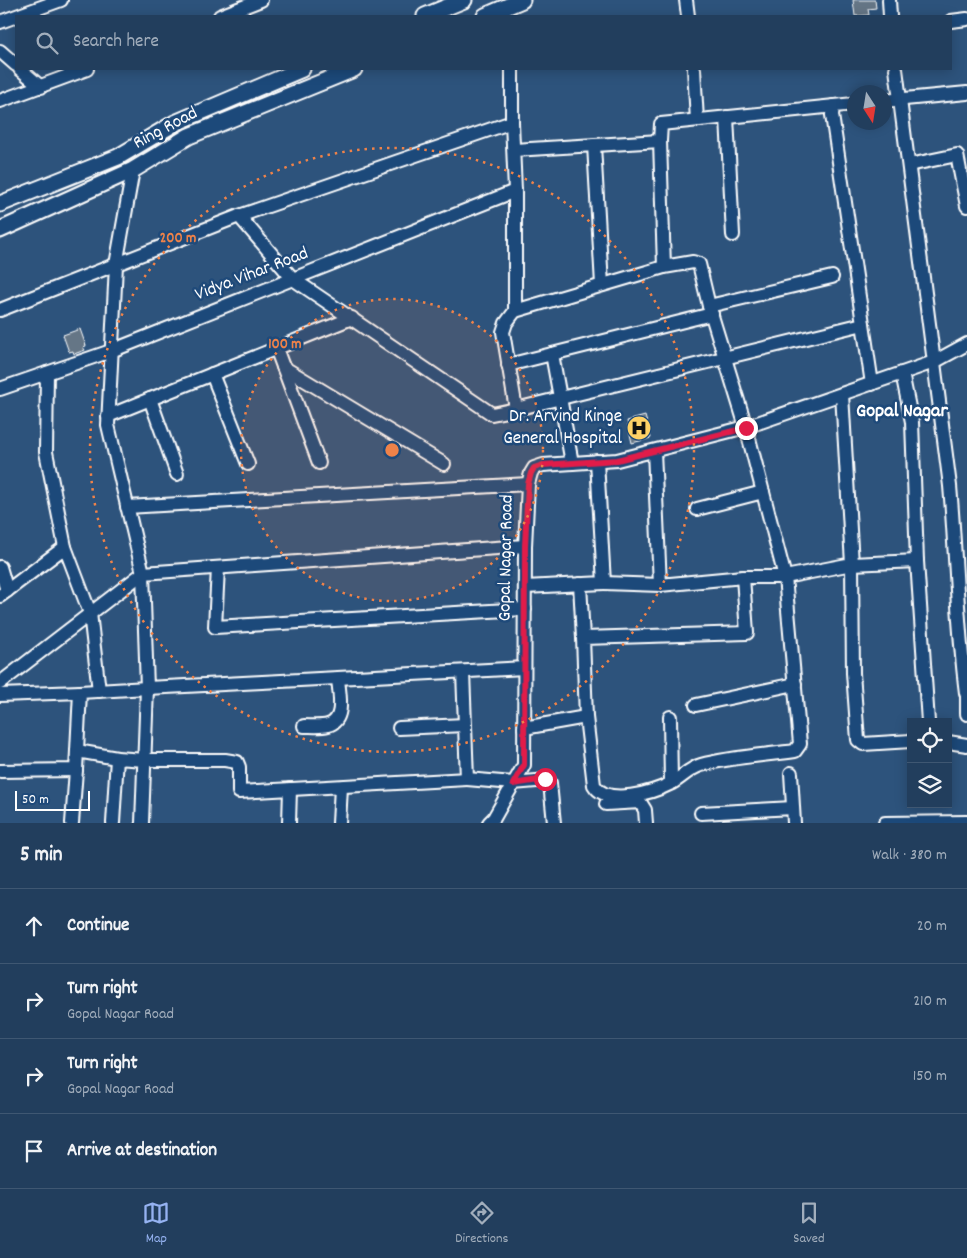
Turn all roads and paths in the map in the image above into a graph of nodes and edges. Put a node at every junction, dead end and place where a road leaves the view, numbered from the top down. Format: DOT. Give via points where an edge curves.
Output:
graph roads {
  1 [pos="61,0"];
  2 [pos="261,0"];
  3 [pos="464,0"];
  4 [pos="522,0"];
  5 [pos="686,0"];
  6 [pos="889,0"];
  7 [pos="508,8"];
  8 [pos="19,15"];
  9 [pos="223,15"];
  10 [pos="427,15"];
  11 [pos="488,15"];
  12 [pos="688,15"];
  13 [pos="890,15"];
  14 [pos="15,17"];
  15 [pos="967,19"];
  16 [pos="952,21"];
  17 [pos="0,22"];
  18 [pos="0,51"];
  19 [pos="15,64"];
  20 [pos="21,70"];
  21 [pos="84,70"];
  22 [pos="300,70"];
  23 [pos="352,70"];
  24 [pos="512,70"];
  25 [pos="694,70"];
  26 [pos="896,70"];
  27 [pos="41,87"];
  28 [pos="967,94"];
  29 [pos="900,99"];
  30 [pos="892,100"];
  31 [pos="0,101"];
  32 [pos="847,105"];
  33 [pos="833,106"];
  34 [pos="727,117"];
  35 [pos="698,120"];
  36 [pos="512,122"];
  37 [pos="660,141"];
  38 [pos="594,145"];
  39 [pos="514,150"];
  40 [pos="962,154"];
  41 [pos="909,165"];
  42 [pos="133,170"];
  43 [pos="515,191"];
  44 [pos="0,204"];
  45 [pos="967,206"];
  46 [pos="239,216"];
  47 [pos="0,230"];
  48 [pos="732,235"];
  49 [pos="116,265"];
  50 [pos="664,267"];
  51 [pos="832,277"];
  52 [pos="293,279"];
  53 [pos="602,285"];
  54 [pos="0,310"];
  55 [pos="710,310"];
  56 [pos="515,311"];
  57 [pos="352,318"];
  58 [pos="863,324"];
  59 [pos="967,344"];
  60 [pos="276,348"];
  61 [pos="111,351"];
  62 [pos="552,354"];
  63 [pos="725,359"];
  64 [pos="934,362"];
  65 [pos="508,365"];
  66 [pos="283,367"];
  67 [pos="47,373"];
  68 [pos="902,373"];
  69 [pos="212,374"];
  70 [pos="872,384"];
  71 [pos="0,389"];
  72 [pos="842,394"];
  73 [pos="561,398"];
  74 [pos="150,399"];
  75 [pos="516,409"];
  76 [pos="108,416"];
  77 [pos="746,428"];
  78 [pos="654,451"];
  79 [pos="597,461"];
  80 [pos="319,463"];
  81 [pos="572,463"];
  82 [pos="248,464"];
  83 [pos="444,464"];
  84 [pos="177,474"];
  85 [pos="528,484"];
  86 [pos="763,492"];
  87 [pos="127,507"];
  88 [pos="697,509"];
  89 [pos="525,546"];
  90 [pos="65,547"];
  91 [pos="917,561"];
  92 [pos="852,564"];
  93 [pos="0,567"];
  94 [pos="218,568"];
  95 [pos="143,573"];
  96 [pos="744,577"];
  97 [pos="785,577"];
  98 [pos="604,583"];
  99 [pos="580,584"];
  100 [pos="660,585"];
  101 [pos="525,587"];
  102 [pos="4,594"];
  103 [pos="525,609"];
  104 [pos="90,613"];
  105 [pos="583,638"];
  106 [pos="524,668"];
  107 [pos="463,672"];
  108 [pos="338,679"];
  109 [pos="0,682"];
  110 [pos="795,684"];
  111 [pos="147,688"];
  112 [pos="99,691"];
  113 [pos="80,692"];
  114 [pos="967,693"];
  115 [pos="0,695"];
  116 [pos="696,705"];
  117 [pos="967,714"];
  118 [pos="670,716"];
  119 [pos="586,717"];
  120 [pos="928,718"];
  121 [pos="465,725"];
  122 [pos="304,726"];
  123 [pos="399,728"];
  124 [pos="524,728"];
  125 [pos="907,741"];
  126 [pos="952,743"];
  127 [pos="967,745"];
  128 [pos="77,752"];
  129 [pos="116,758"];
  130 [pos="145,760"];
  131 [pos="76,770"];
  132 [pos="0,771"];
  133 [pos="791,773"];
  134 [pos="467,779"];
  135 [pos="671,783"];
  136 [pos="513,784"];
  137 [pos="341,787"];
  138 [pos="290,789"];
  139 [pos="606,804"];
  140 [pos="793,808"];
  141 [pos="701,813"];
  142 [pos="493,821"];
  143 [pos="960,822"];
  144 [pos="72,823"];
  145 [pos="113,823"];
  146 [pos="142,823"];
  147 [pos="289,823"];
  148 [pos="339,823"];
  149 [pos="554,823"];
  150 [pos="646,823"];
  151 [pos="794,823"];
  152 [pos="885,823"];
  1 -- 8 [label="street"];
  2 -- 9 [label="street"];
  3 -- 10 [label="main road"];
  4 -- 7 [label="main road"];
  5 -- 12 [label="street"];
  6 -- 13 [label="street"];
  7 -- 11 [label="main road"];
  14 -- 17 [label="street"];
  15 -- 16 [label="street"];
  18 -- 19 [label="street"];
  20 -- 27 [label="street"];
  21 -- 27 [label="street"];
  22 -- 44 [label="main road, Ring Road" via="175,122 118,158"];
  23 -- 42 [label="main road, Ring Road" via="189,136"];
  24 -- 36 [label="street"];
  25 -- 35 [label="street"];
  26 -- 29 [label="street"];
  27 -- 31 [label="street"];
  28 -- 29 [label="street"];
  29 -- 30 [label="street"];
  29 -- 41 [label="street"];
  32 -- 33 [label="street"];
  33 -- 34 [label="street"];
  33 -- 58 [label="street"];
  34 -- 35 [label="street"];
  34 -- 48 [label="street"];
  35 -- 37 [label="street" via="661,124"];
  36 -- 39 [label="street"];
  36 -- 46 [label="street"];
  37 -- 38 [label="street"];
  37 -- 50 [label="street"];
  38 -- 39 [label="street"];
  38 -- 53 [label="street"];
  39 -- 43 [label="street"];
  40 -- 41 [label="street"];
  40 -- 45 [label="street"];
  41 -- 64 [label="street"];
  42 -- 47 [label="main road, Ring Road"];
  42 -- 49 [label="street"];
  43 -- 52 [label="street, Vidya Vihar Road"];
  43 -- 56 [label="street"];
  46 -- 49 [label="street"];
  46 -- 52 [label="street"];
  49 -- 54 [label="street"];
  49 -- 61 [label="street"];
  50 -- 53 [label="street"];
  50 -- 55 [label="street" via="693,262 699,264"];
  51 -- 55 [label="street"];
  52 -- 57 [label="street"];
  52 -- 61 [label="street, Vidya Vihar Road"];
  53 -- 56 [label="street"];
  55 -- 62 [label="street"];
  55 -- 63 [label="street"];
  56 -- 65 [label="street" via="503,332"];
  57 -- 60 [label="street"];
  57 -- 75 [label="street" via="492,414"];
  58 -- 63 [label="street"];
  58 -- 70 [label="street"];
  59 -- 64 [label="street, Gopal Nagar Road"];
  60 -- 66 [label="street"];
  60 -- 69 [label="street"];
  61 -- 67 [label="street, Vidya Vihar Road"];
  61 -- 76 [label="street"];
  62 -- 65 [label="street"];
  62 -- 73 [label="street"];
  63 -- 73 [label="street"];
  63 -- 77 [label="street"];
  64 -- 68 [label="street, Gopal Nagar Road"];
  64 -- 114 [label="street" via="950,486 960,648"];
  65 -- 75 [label="street"];
  66 -- 80 [label="street"];
  66 -- 83 [label="street"];
  67 -- 71 [label="street, Vidya Vihar Road"];
  67 -- 90 [label="street" via="46,452"];
  68 -- 70 [label="street, Gopal Nagar Road"];
  68 -- 91 [label="street" via="912,422"];
  69 -- 74 [label="street"];
  69 -- 82 [label="street"];
  70 -- 72 [label="street, Gopal Nagar Road"];
  72 -- 77 [label="street, Gopal Nagar Road"];
  72 -- 92 [label="street"];
  73 -- 75 [label="street"];
  73 -- 81 [label="street"];
  74 -- 76 [label="street"];
  74 -- 84 [label="street"];
  76 -- 87 [label="street"];
  77 -- 78 [label="street, Gopal Nagar Road"];
  77 -- 86 [label="street"];
  78 -- 79 [label="street, Gopal Nagar Road"];
  78 -- 100 [label="street"];
  79 -- 81 [label="street, Gopal Nagar Road"];
  79 -- 98 [label="street"];
  81 -- 85 [label="street, Gopal Nagar Road" via="534,468"];
  85 -- 87 [label="street"];
  85 -- 89 [label="street, Gopal Nagar Road"];
  86 -- 88 [label="street"];
  86 -- 97 [label="street"];
  87 -- 95 [label="street"];
  89 -- 94 [label="street"];
  89 -- 101 [label="street, Gopal Nagar Road"];
  90 -- 102 [label="street"];
  90 -- 104 [label="street"];
  91 -- 92 [label="street"];
  91 -- 120 [label="street"];
  92 -- 97 [label="street"];
  92 -- 125 [label="street" via="853,673 858,740 863,744"];
  93 -- 102 [label="street"];
  94 -- 95 [label="street"];
  94 -- 103 [label="street" via="215,627"];
  95 -- 104 [label="street"];
  95 -- 111 [label="street"];
  96 -- 97 [label="street"];
  96 -- 100 [label="street"];
  96 -- 105 [label="street" via="747,633"];
  97 -- 110 [label="street"];
  98 -- 99 [label="street"];
  98 -- 100 [label="street"];
  99 -- 101 [label="street"];
  99 -- 105 [label="street"];
  101 -- 103 [label="street, Gopal Nagar Road"];
  103 -- 106 [label="street, Gopal Nagar Road"];
  104 -- 109 [label="street"];
  104 -- 112 [label="street"];
  105 -- 119 [label="street"];
  106 -- 107 [label="street"];
  106 -- 124 [label="street, Gopal Nagar Road"];
  107 -- 108 [label="street"];
  107 -- 121 [label="street"];
  108 -- 111 [label="street"];
  108 -- 122 [label="street" via="340,712 336,720 329,725"];
  110 -- 116 [label="street"];
  110 -- 135 [label="street" via="800,744 795,750 698,766"];
  111 -- 112 [label="street"];
  111 -- 130 [label="street"];
  112 -- 113 [label="street"];
  113 -- 115 [label="street"];
  113 -- 128 [label="street"];
  114 -- 117 [label="street"];
  118 -- 135 [label="street"];
  119 -- 124 [label="street"];
  119 -- 135 [label="street" via="594,785 601,793 624,796"];
  121 -- 123 [label="street"];
  121 -- 134 [label="street"];
  124 -- 136 [label="street, Gopal Nagar Road" via="524,765"];
  126 -- 127 [label="street"];
  128 -- 129 [label="street"];
  128 -- 131 [label="street"];
  129 -- 130 [label="street"];
  129 -- 145 [label="street"];
  130 -- 138 [label="street" via="237,762 239,792"];
  130 -- 146 [label="street"];
  131 -- 132 [label="street"];
  131 -- 144 [label="street"];
  133 -- 140 [label="street"];
  134 -- 136 [label="street"];
  134 -- 137 [label="street"];
  136 -- 142 [label="street, Gopal Nagar Road"];
  136 -- 149 [label="street" via="548,780"];
  137 -- 138 [label="street"];
  137 -- 148 [label="street"];
  138 -- 147 [label="street"];
  139 -- 150 [label="street" via="640,802 645,810"];
  140 -- 141 [label="street"];
  140 -- 151 [label="street"];
  143 -- 152 [label="street"];
}
